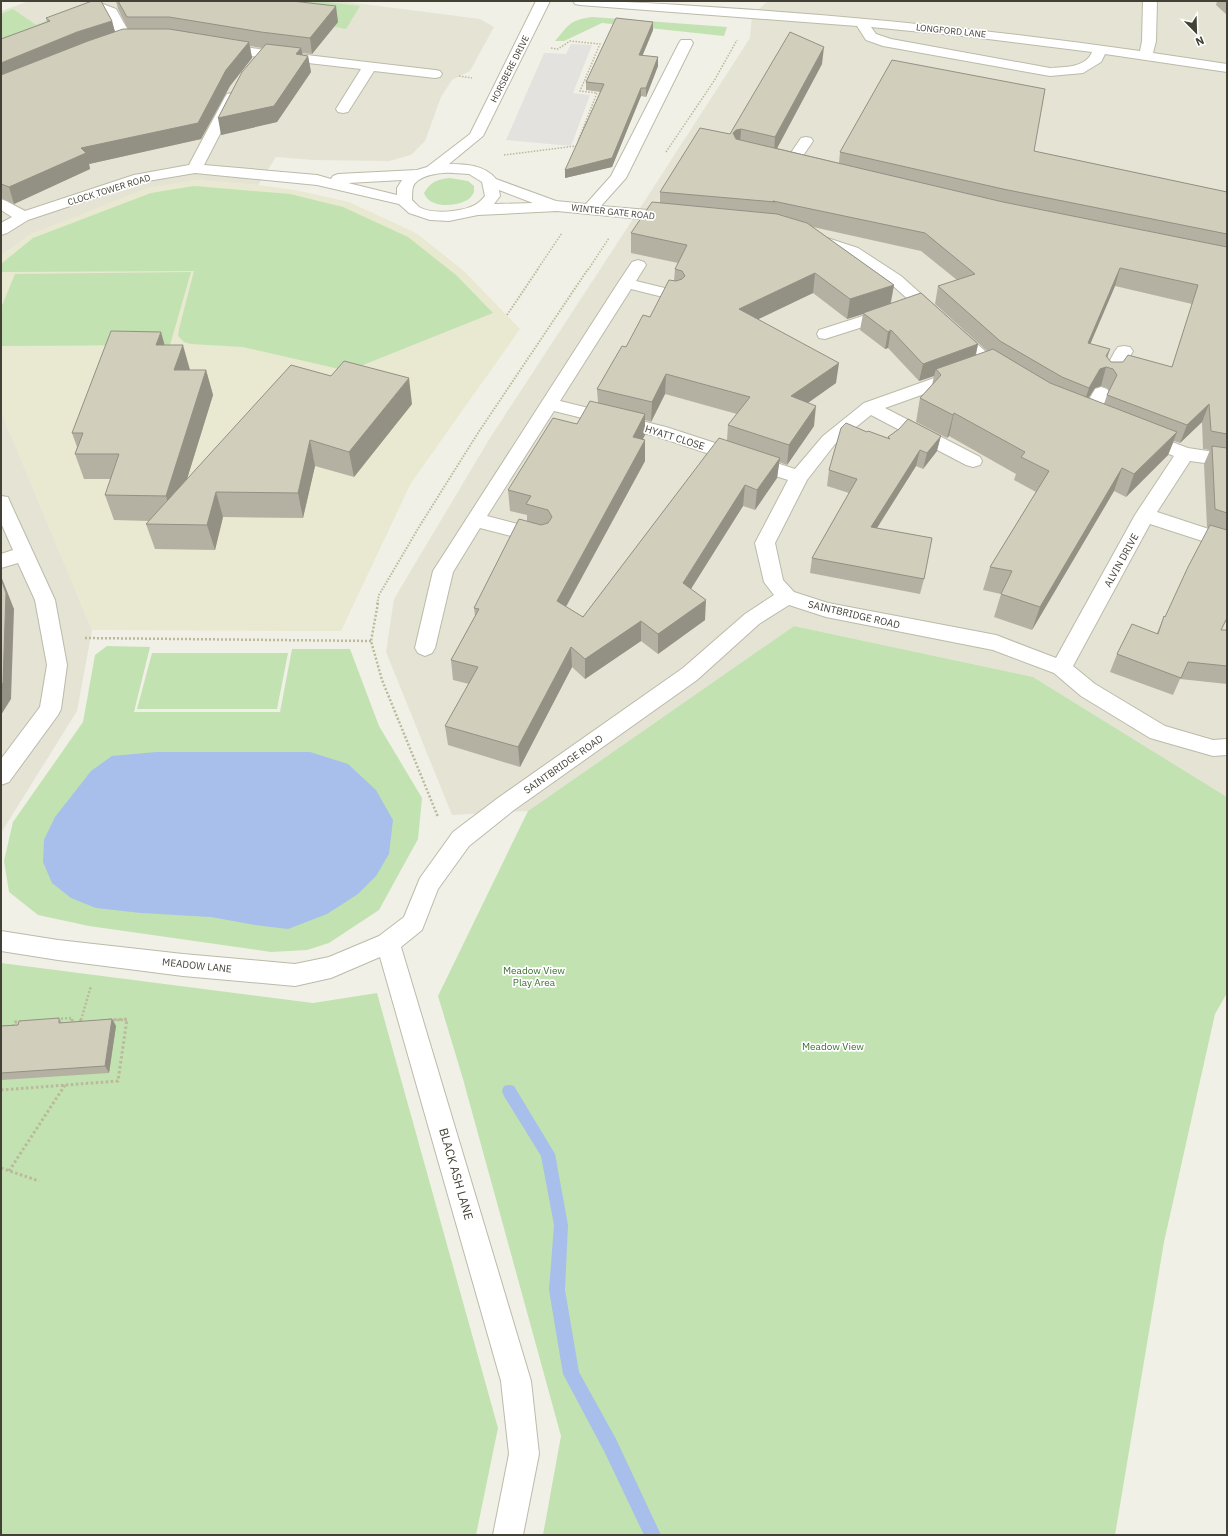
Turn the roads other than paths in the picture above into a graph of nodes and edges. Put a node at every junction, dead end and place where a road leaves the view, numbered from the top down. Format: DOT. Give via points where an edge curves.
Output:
graph roads {
  1 [pos="543,1"];
  2 [pos="580,1"];
  3 [pos="1150,1"];
  4 [pos="95,5"];
  5 [pos="674,5"];
  6 [pos="860,22"];
  7 [pos="142,39"];
  8 [pos="686,43"];
  9 [pos="211,45"];
  10 [pos="1100,49"];
  11 [pos="1146,56"];
  12 [pos="370,66"];
  13 [pos="1227,68"];
  14 [pos="435,74"];
  15 [pos="238,87"];
  16 [pos="343,109"];
  17 [pos="806,141"];
  18 [pos="478,148"];
  19 [pos="806,167"];
  20 [pos="196,169"];
  21 [pos="427,172"];
  22 [pos="487,179"];
  23 [pos="317,180"];
  24 [pos="405,202"];
  25 [pos="1,204"];
  26 [pos="557,206"];
  27 [pos="584,209"];
  28 [pos="476,210"];
  29 [pos="23,217"];
  30 [pos="686,219"];
  31 [pos="1,230"];
  32 [pos="799,234"];
  33 [pos="638,265"];
  34 [pos="626,284"];
  35 [pos="675,295"];
  36 [pos="921,302"];
  37 [pos="825,334"];
  38 [pos="1124,351"];
  39 [pos="989,364"];
  40 [pos="1111,375"];
  41 [pos="1016,380"];
  42 [pos="1101,393"];
  43 [pos="549,404"];
  44 [pos="870,407"];
  45 [pos="1088,417"];
  46 [pos="1129,433"];
  47 [pos="1185,454"];
  48 [pos="1227,460"];
  49 [pos="972,461"];
  50 [pos="799,477"];
  51 [pos="1,502"];
  52 [pos="1145,515"];
  53 [pos="476,520"];
  54 [pos="542,537"];
  55 [pos="1227,542"];
  56 [pos="24,554"];
  57 [pos="1,561"];
  58 [pos="787,597"];
  59 [pos="426,648"];
  60 [pos="1061,668"];
  61 [pos="1227,747"];
  62 [pos="1,776"];
  63 [pos="1,941"];
  64 [pos="388,943"];
  65 [pos="508,1535"];
  1 -- 18 [label="street, HORSBERE DRIVE" via="504,81"];
  2 -- 5 [label="street, LONGFORD LANE"];
  3 -- 11 [label="street"];
  4 -- 7 [label="street" via="111,12 120,42"];
  5 -- 6 [label="street, LONGFORD LANE"];
  6 -- 10 [label="street, LONGFORD LANE"];
  6 -- 10 [label="street" via="871,37 888,43 1050,72 1078,70 1096,59"];
  8 -- 27 [label="street" via="618,178"];
  9 -- 12 [label="street" via="259,60 325,61"];
  10 -- 11 [label="street, LONGFORD LANE"];
  11 -- 13 [label="street, LONGFORD LANE"];
  12 -- 14 [label="street"];
  12 -- 16 [label="street"];
  15 -- 20 [label="street"];
  17 -- 19 [label="street" via="784,162"];
  18 -- 21 [label="street, HORSBERE DRIVE"];
  18 -- 22 [label="street"];
  20 -- 23 [label="street, CLOCK TOWER ROAD"];
  20 -- 29 [label="street, CLOCK TOWER ROAD" via="139,178"];
  21 -- 22 [label="street, WINTER GATE ROAD" via="461,168"];
  21 -- 23 [label="street, CLOCK TOWER ROAD"];
  21 -- 24 [label="street, HORSBERE DRIVE" via="411,179 405,186"];
  22 -- 26 [label="street, WINTER GATE ROAD"];
  22 -- 28 [label="street" via="493,189 492,197"];
  23 -- 24 [label="street, CLOCK TOWER ROAD"];
  24 -- 28 [label="street, CLOCK TOWER ROAD" via="422,213 435,216 450,217"];
  25 -- 29 [label="street"];
  26 -- 27 [label="street, WINTER GATE ROAD"];
  26 -- 28 [label="street, WINTER GATE ROAD"];
  27 -- 30 [label="street, WINTER GATE ROAD"];
  29 -- 31 [label="street, CLOCK TOWER ROAD"];
  32 -- 36 [label="street" via="852,250 895,279"];
  33 -- 34 [label="street"];
  34 -- 35 [label="street"];
  34 -- 43 [label="street"];
  36 -- 37 [label="street"];
  36 -- 39 [label="street"];
  38 -- 40 [label="street"];
  39 -- 41 [label="street"];
  39 -- 44 [label="street"];
  42 -- 45 [label="street"];
  43 -- 50 [label="street, HYATT CLOSE" via="660,431"];
  43 -- 53 [label="street"];
  44 -- 49 [label="street"];
  44 -- 50 [label="street" via="829,440"];
  46 -- 47 [label="street"];
  47 -- 48 [label="street"];
  47 -- 52 [label="street, ALVIN DRIVE"];
  50 -- 58 [label="street" via="765,543 774,582"];
  51 -- 56 [label="street"];
  52 -- 55 [label="street"];
  52 -- 60 [label="street, ALVIN DRIVE"];
  53 -- 54 [label="street"];
  53 -- 59 [label="street" via="444,571"];
  56 -- 57 [label="street"];
  56 -- 62 [label="street" via="45,600 57,665 50,709"];
  58 -- 60 [label="street, SAINTBRIDGE ROAD" via="826,610 996,643"];
  58 -- 64 [label="street, SAINTBRIDGE ROAD" via="752,619 690,674 506,804 461,839 428,885 414,923"];
  60 -- 61 [label="street, SAINTBRIDGE ROAD" via="1088,690 1158,732 1213,748"];
  63 -- 64 [label="street, MEADOW LANE" via="168,963 295,975 331,968"];
  64 -- 65 [label="street, BLACK ASH LANE" via="516,1381 524,1454"];
}
